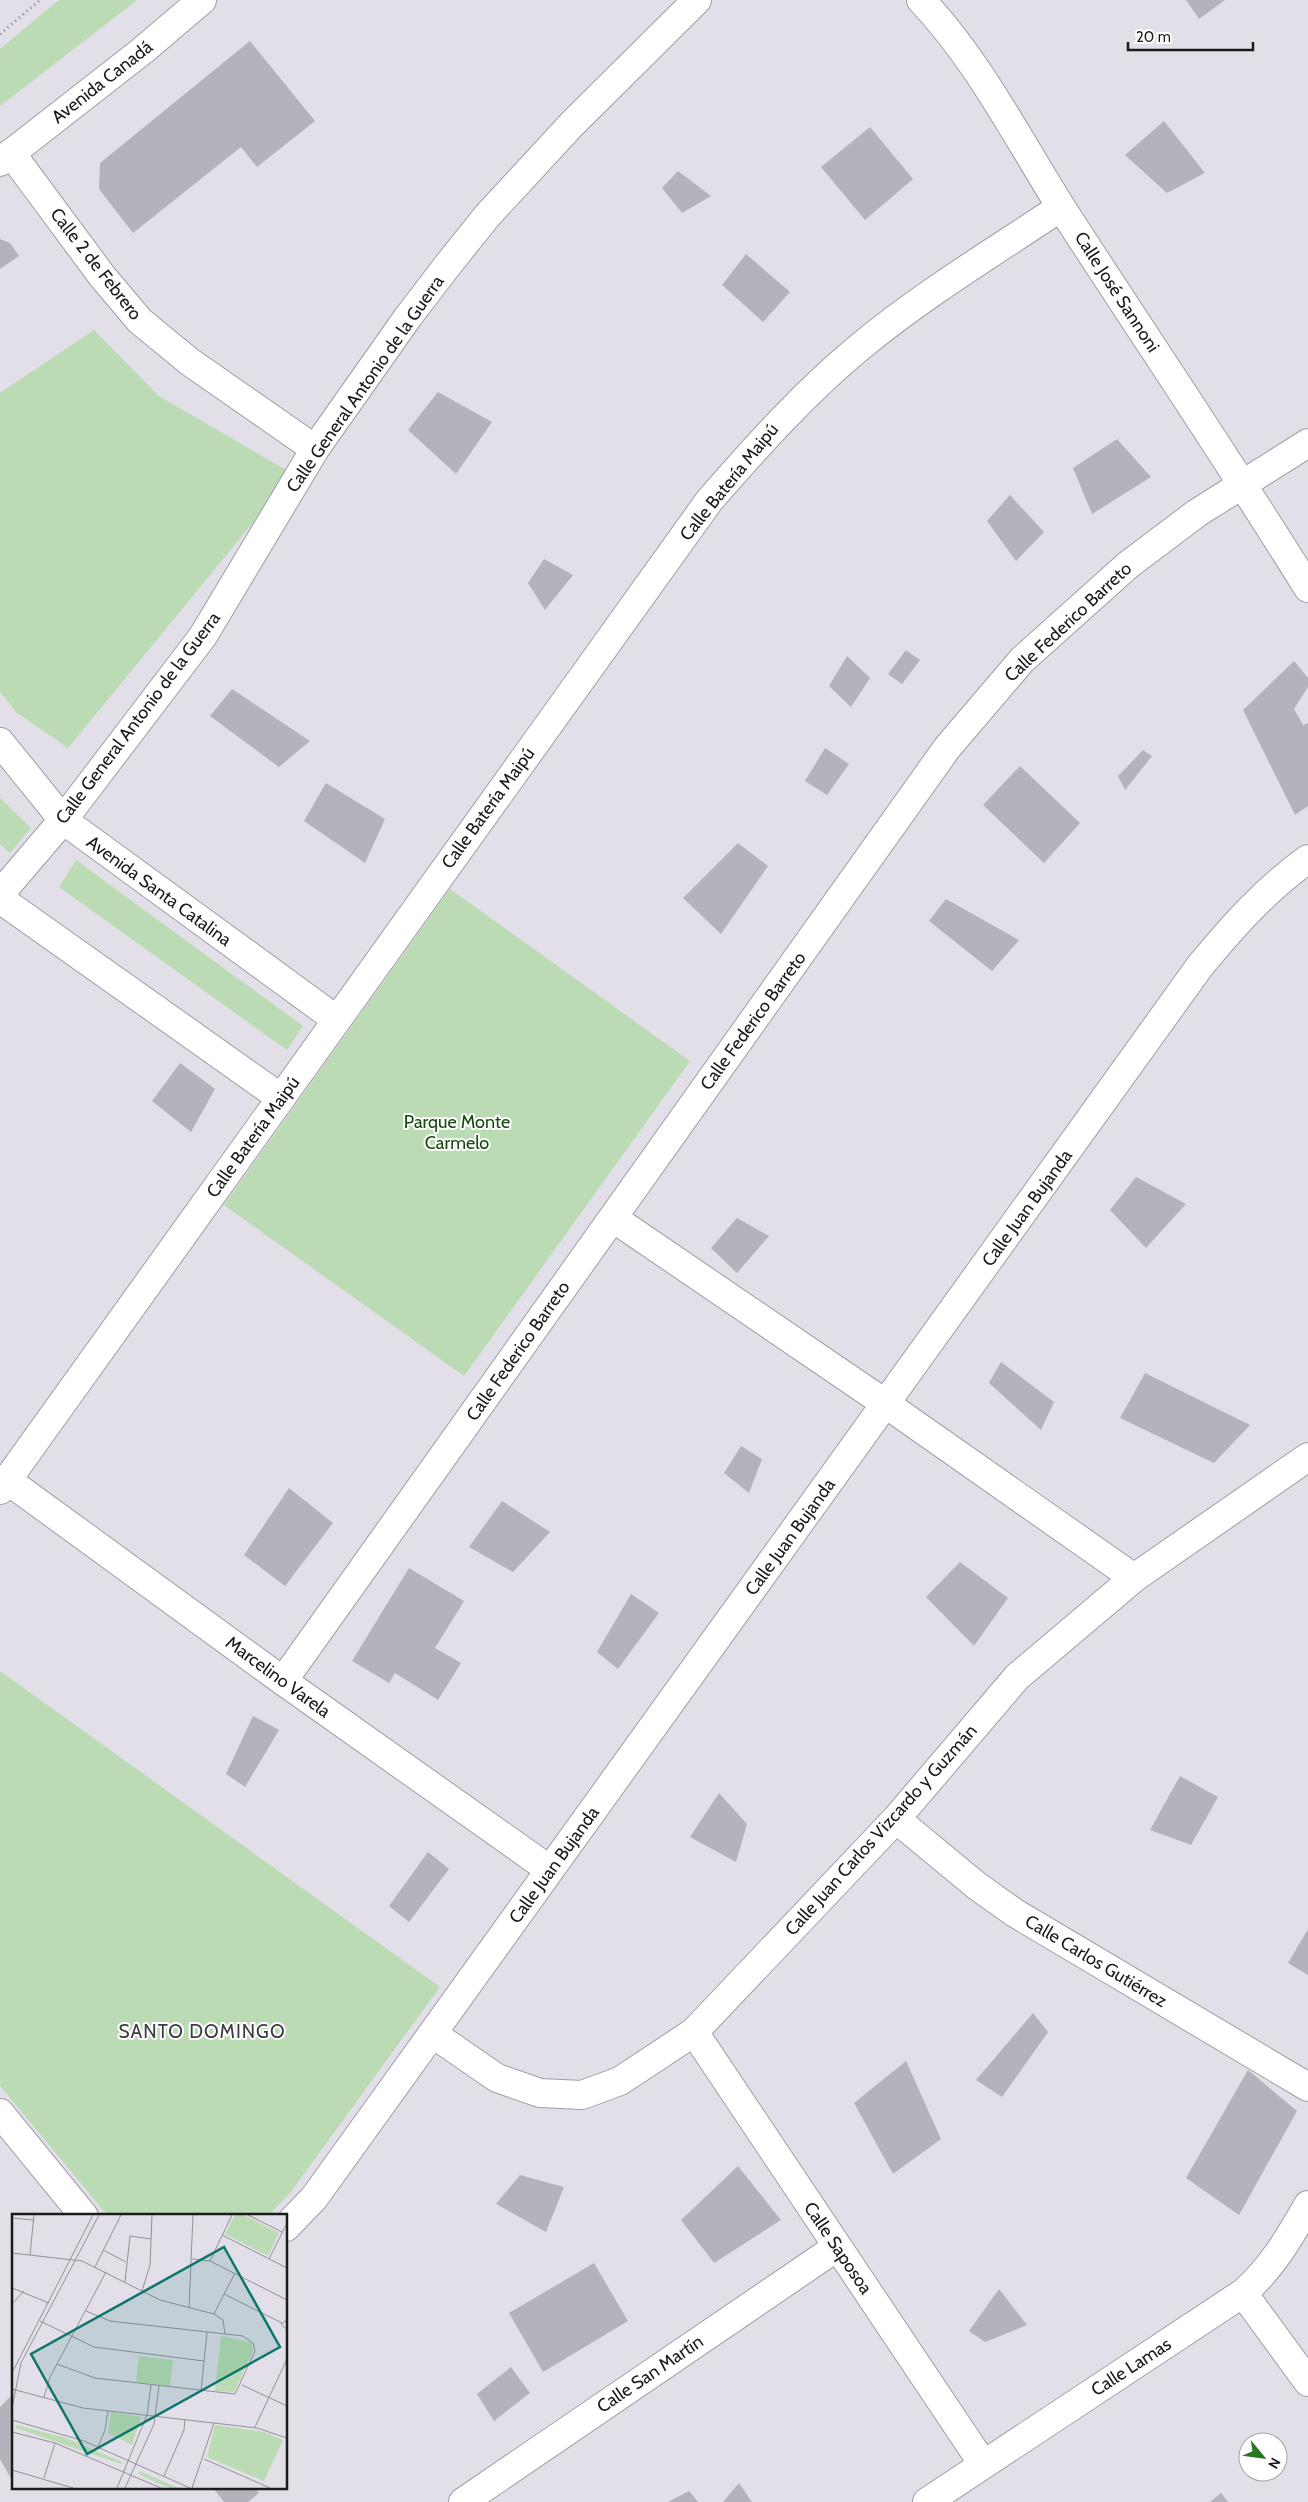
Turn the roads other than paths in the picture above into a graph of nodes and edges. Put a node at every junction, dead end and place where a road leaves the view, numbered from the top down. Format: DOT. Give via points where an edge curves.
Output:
graph roads {
  1 [pos="202,0"];
  2 [pos="696,0"];
  3 [pos="921,0"];
  4 [pos="6,157"];
  5 [pos="1061,207"];
  6 [pos="1308,442"];
  7 [pos="315,449"];
  8 [pos="1243,483"];
  9 [pos="1308,588"];
  10 [pos="0,742"];
  11 [pos="63,820"];
  12 [pos="1308,859"];
  13 [pos="0,894"];
  14 [pos="0,899"];
  15 [pos="337,1020"];
  16 [pos="281,1098"];
  17 [pos="613,1218"];
  18 [pos="886,1404"];
  19 [pos="1308,1457"];
  20 [pos="4,1485"];
  21 [pos="1134,1578"];
  22 [pos="283,1681"];
  23 [pos="896,1819"];
  24 [pos="550,1870"];
  25 [pos="694,2032"];
  26 [pos="433,2034"];
  27 [pos="1308,2087"];
  28 [pos="0,2113"];
  29 [pos="1308,2205"];
  30 [pos="82,2214"];
  31 [pos="288,2225"];
  32 [pos="838,2247"];
  33 [pos="1243,2293"];
  34 [pos="1308,2382"];
  35 [pos="983,2464"];
  36 [pos="463,2502"];
  37 [pos="926,2502"];
  1 -- 4 [label="street, Avenida Canadá"];
  2 -- 7 [label="street, Calle General Antonio de la Guerra" via="572,124 487,216 408,317"];
  3 -- 5 [label="street, Calle José Sannoni" via="973,65"];
  4 -- 7 [label="street, Calle 2 de Febrero" via="140,321 190,362"];
  5 -- 8 [label="street, Calle José Sannoni"];
  5 -- 15 [label="street, Calle Batería Maipú" via="952,278 861,346 782,418 709,501"];
  6 -- 8 [label="street, Calle Federico Barreto"];
  7 -- 11 [label="street, Calle General Antonio de la Guerra" via="203,636"];
  8 -- 9 [label="street, Calle José Sannoni"];
  8 -- 17 [label="street, Calle Federico Barreto" via="1128,564 1016,667 947,748"];
  10 -- 11 [label="street, Avenida Santa Catalina"];
  11 -- 13 [label="street, Calle General Antonio de la Guerra"];
  11 -- 15 [label="street, Avenida Santa Catalina"];
  12 -- 18 [label="street, Calle Juan Bujanda" via="1262,896 1200,966"];
  14 -- 16 [label="street"];
  15 -- 16 [label="street, Calle Batería Maipú"];
  16 -- 20 [label="street, Calle Batería Maipú"];
  17 -- 18 [label="street"];
  17 -- 22 [label="street, Calle Federico Barreto"];
  18 -- 21 [label="street"];
  18 -- 24 [label="street, Calle Juan Bujanda"];
  19 -- 21 [label="street, Calle Juan Carlos Vizcardo y Guzmán"];
  20 -- 22 [label="street, Marcelino Varela"];
  21 -- 23 [label="street, Calle Juan Carlos Vizcardo y Guzmán" via="1017,1677"];
  22 -- 24 [label="street, Marcelino Varela"];
  23 -- 25 [label="street, Calle Juan Carlos Vizcardo y Guzmán"];
  23 -- 27 [label="street, Calle Carlos Gutiérrez" via="1015,1913"];
  24 -- 26 [label="street, Calle Juan Bujanda"];
  25 -- 26 [label="street, Calle Juan Carlos Vizcardo y Guzmán" via="620,2082 582,2095 540,2093 497,2078"];
  25 -- 32 [label="street, Calle Saposoa"];
  26 -- 31 [label="street, Calle Juan Bujanda" via="314,2198"];
  28 -- 30 [label="street"];
  29 -- 33 [label="street, Calle Lamas" via="1278,2256"];
  32 -- 35 [label="street, Calle Saposoa"];
  32 -- 36 [label="street, Calle San Martín"];
  33 -- 34 [label="street"];
  33 -- 35 [label="street, Calle Lamas"];
  35 -- 37 [label="street, Calle Lamas"];
}
